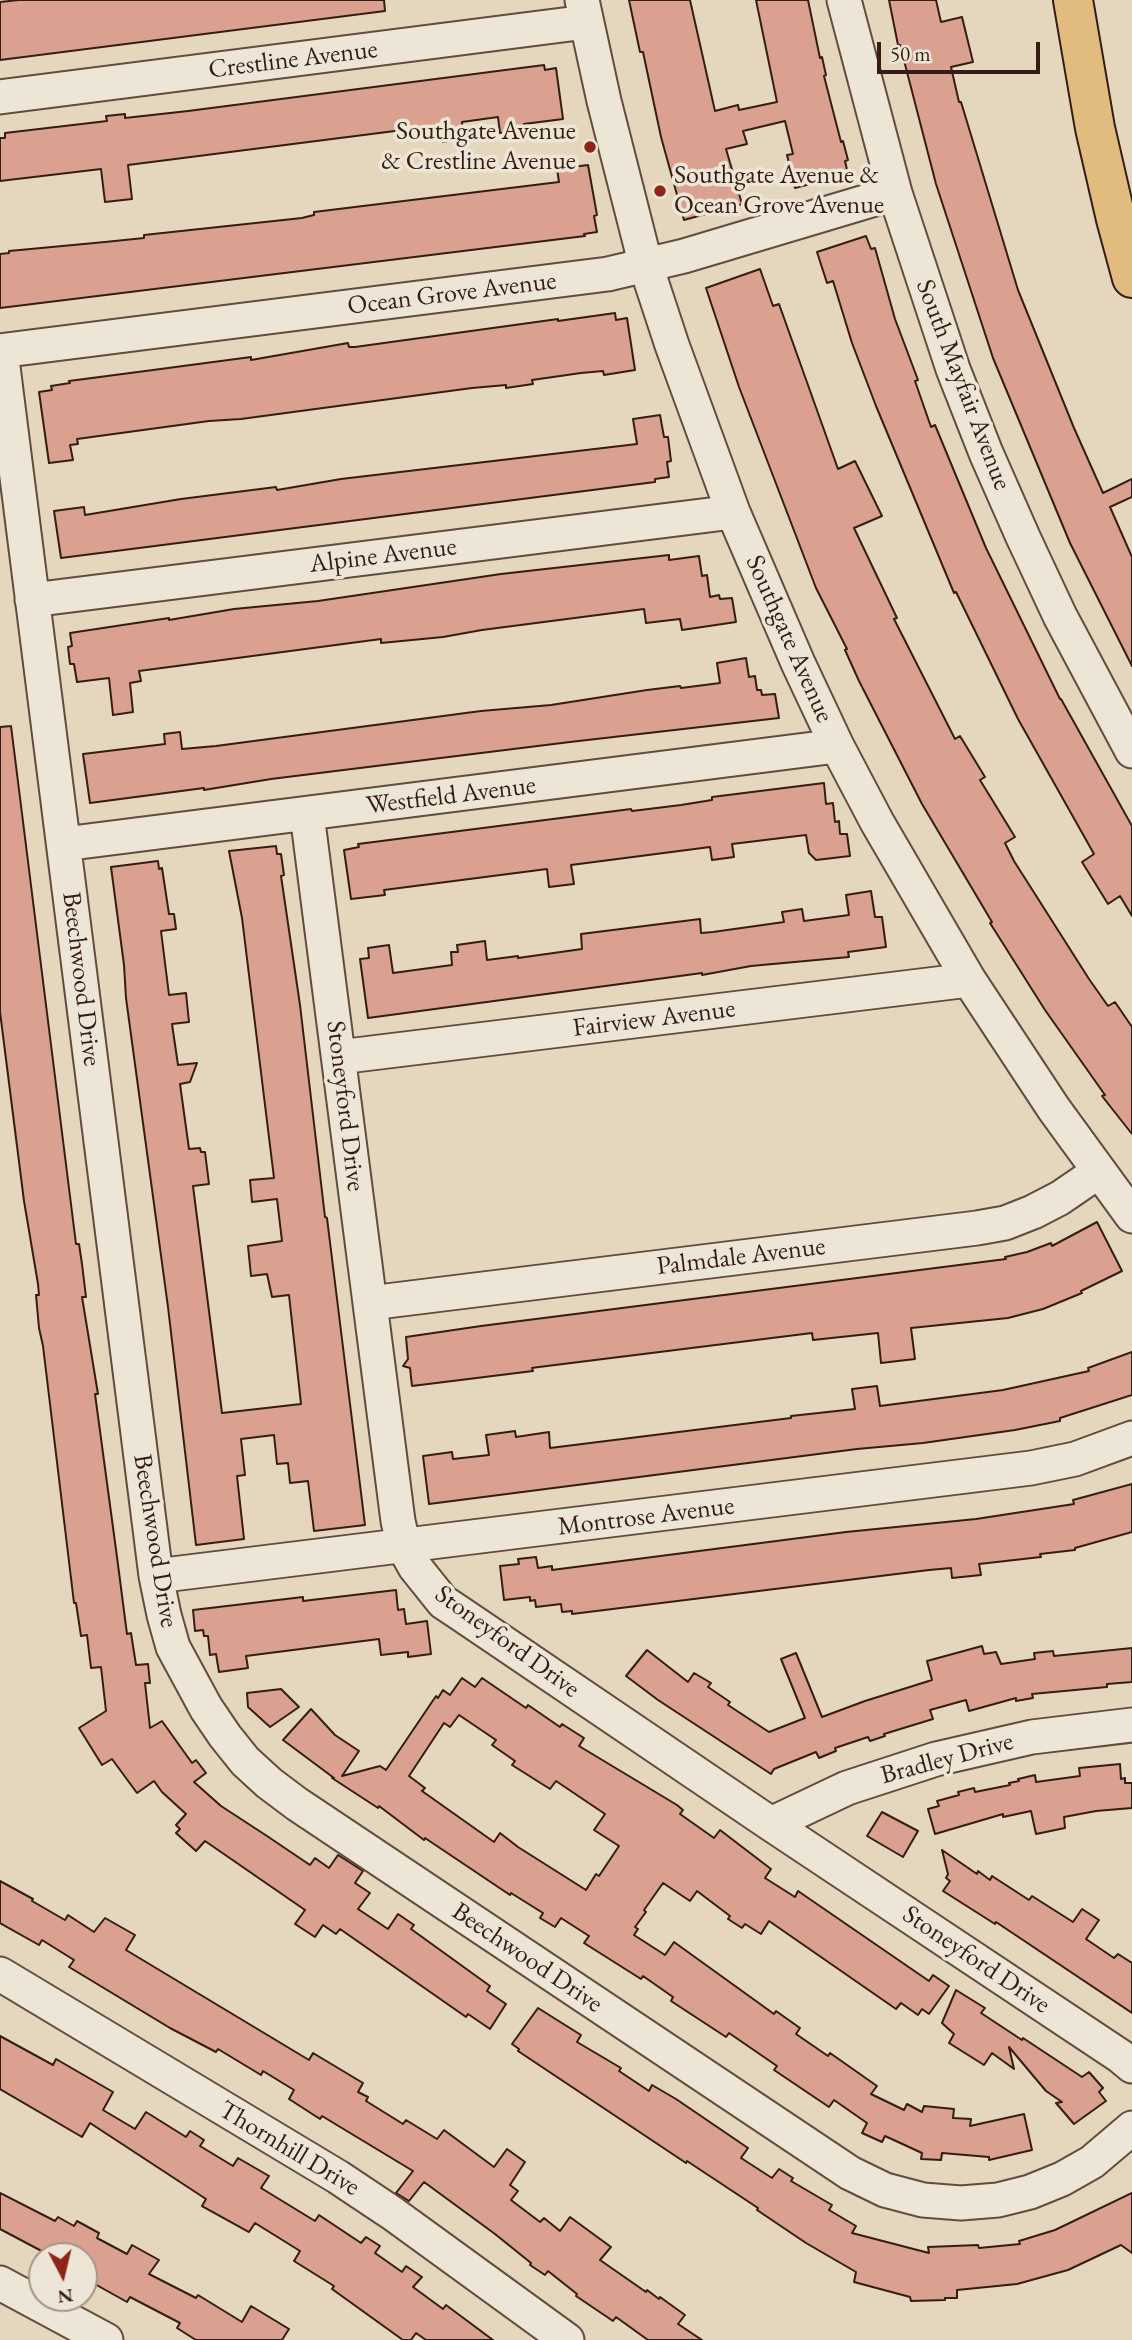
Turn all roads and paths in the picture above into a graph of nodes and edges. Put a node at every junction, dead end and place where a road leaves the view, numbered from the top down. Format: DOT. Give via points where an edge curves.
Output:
graph roads {
  1 [pos="844,0"];
  2 [pos="1073,0"];
  3 [pos="584,11"];
  4 [pos="0,97"];
  5 [pos="895,193"];
  6 [pos="646,266"];
  7 [pos="1132,278"];
  8 [pos="1,351"];
  9 [pos="733,512"];
  10 [pos="32,600"];
  11 [pos="837,746"];
  12 [pos="1132,751"];
  13 [pos="307,814"];
  14 [pos="64,844"];
  15 [pos="969,980"];
  16 [pos="339,1057"];
  17 [pos="1098,1172"];
  18 [pos="1132,1216"];
  19 [pos="370,1303"];
  20 [pos="1132,1438"];
  21 [pos="404,1547"];
  22 [pos="156,1576"];
  23 [pos="1132,1725"];
  24 [pos="771,1824"];
  25 [pos="0,1974"];
  26 [pos="1132,2066"];
  27 [pos="1132,2128"];
  28 [pos="0,2283"];
  29 [pos="106,2340"];
  30 [pos="567,2340"];
  1 -- 5 [label="street, South Mayfair Avenue"];
  2 -- 7 [label="main road" via="1100,151"];
  3 -- 4 [label="street, Crestline Avenue"];
  3 -- 6 [label="street, Southgate Avenue"];
  5 -- 6 [label="street, Ocean Grove Avenue"];
  5 -- 12 [label="street, South Mayfair Avenue" via="986,453 1060,616"];
  6 -- 8 [label="street, Ocean Grove Avenue"];
  6 -- 9 [label="street, Southgate Avenue"];
  8 -- 10 [label="street, Beechwood Drive"];
  9 -- 10 [label="street, Alpine Avenue"];
  9 -- 11 [label="street, Southgate Avenue"];
  10 -- 14 [label="street, Beechwood Drive"];
  11 -- 13 [label="street, Westfield Avenue"];
  11 -- 15 [label="street, Southgate Avenue"];
  13 -- 14 [label="street, Westfield Avenue"];
  13 -- 16 [label="street, Stoneyford Drive"];
  14 -- 22 [label="street, Beechwood Drive"];
  15 -- 16 [label="street, Fairview Avenue"];
  15 -- 17 [label="street, Southgate Avenue"];
  16 -- 19 [label="street, Stoneyford Drive"];
  17 -- 18 [label="street, Southgate Avenue"];
  17 -- 19 [label="street, Palmdale Avenue" via="1060,1198 1005,1223"];
  19 -- 21 [label="street, Stoneyford Drive"];
  20 -- 21 [label="street, Montrose Avenue" via="1031,1468"];
  21 -- 22 [label="street, Montrose Avenue"];
  21 -- 24 [label="street, Stoneyford Drive" via="443,1602"];
  22 -- 27 [label="street, Beechwood Drive" via="163,1615 188,1679 225,1737 268,1783 850,2173 885,2190 923,2200 998,2200 1062,2179 1092,2162"];
  23 -- 24 [label="street, Bradley Drive" via="1032,1737 936,1759 847,1788"];
  24 -- 26 [label="street, Stoneyford Drive"];
  25 -- 30 [label="street, Thornhill Drive" via="338,2177"];
  28 -- 29 [label="street"];
}
